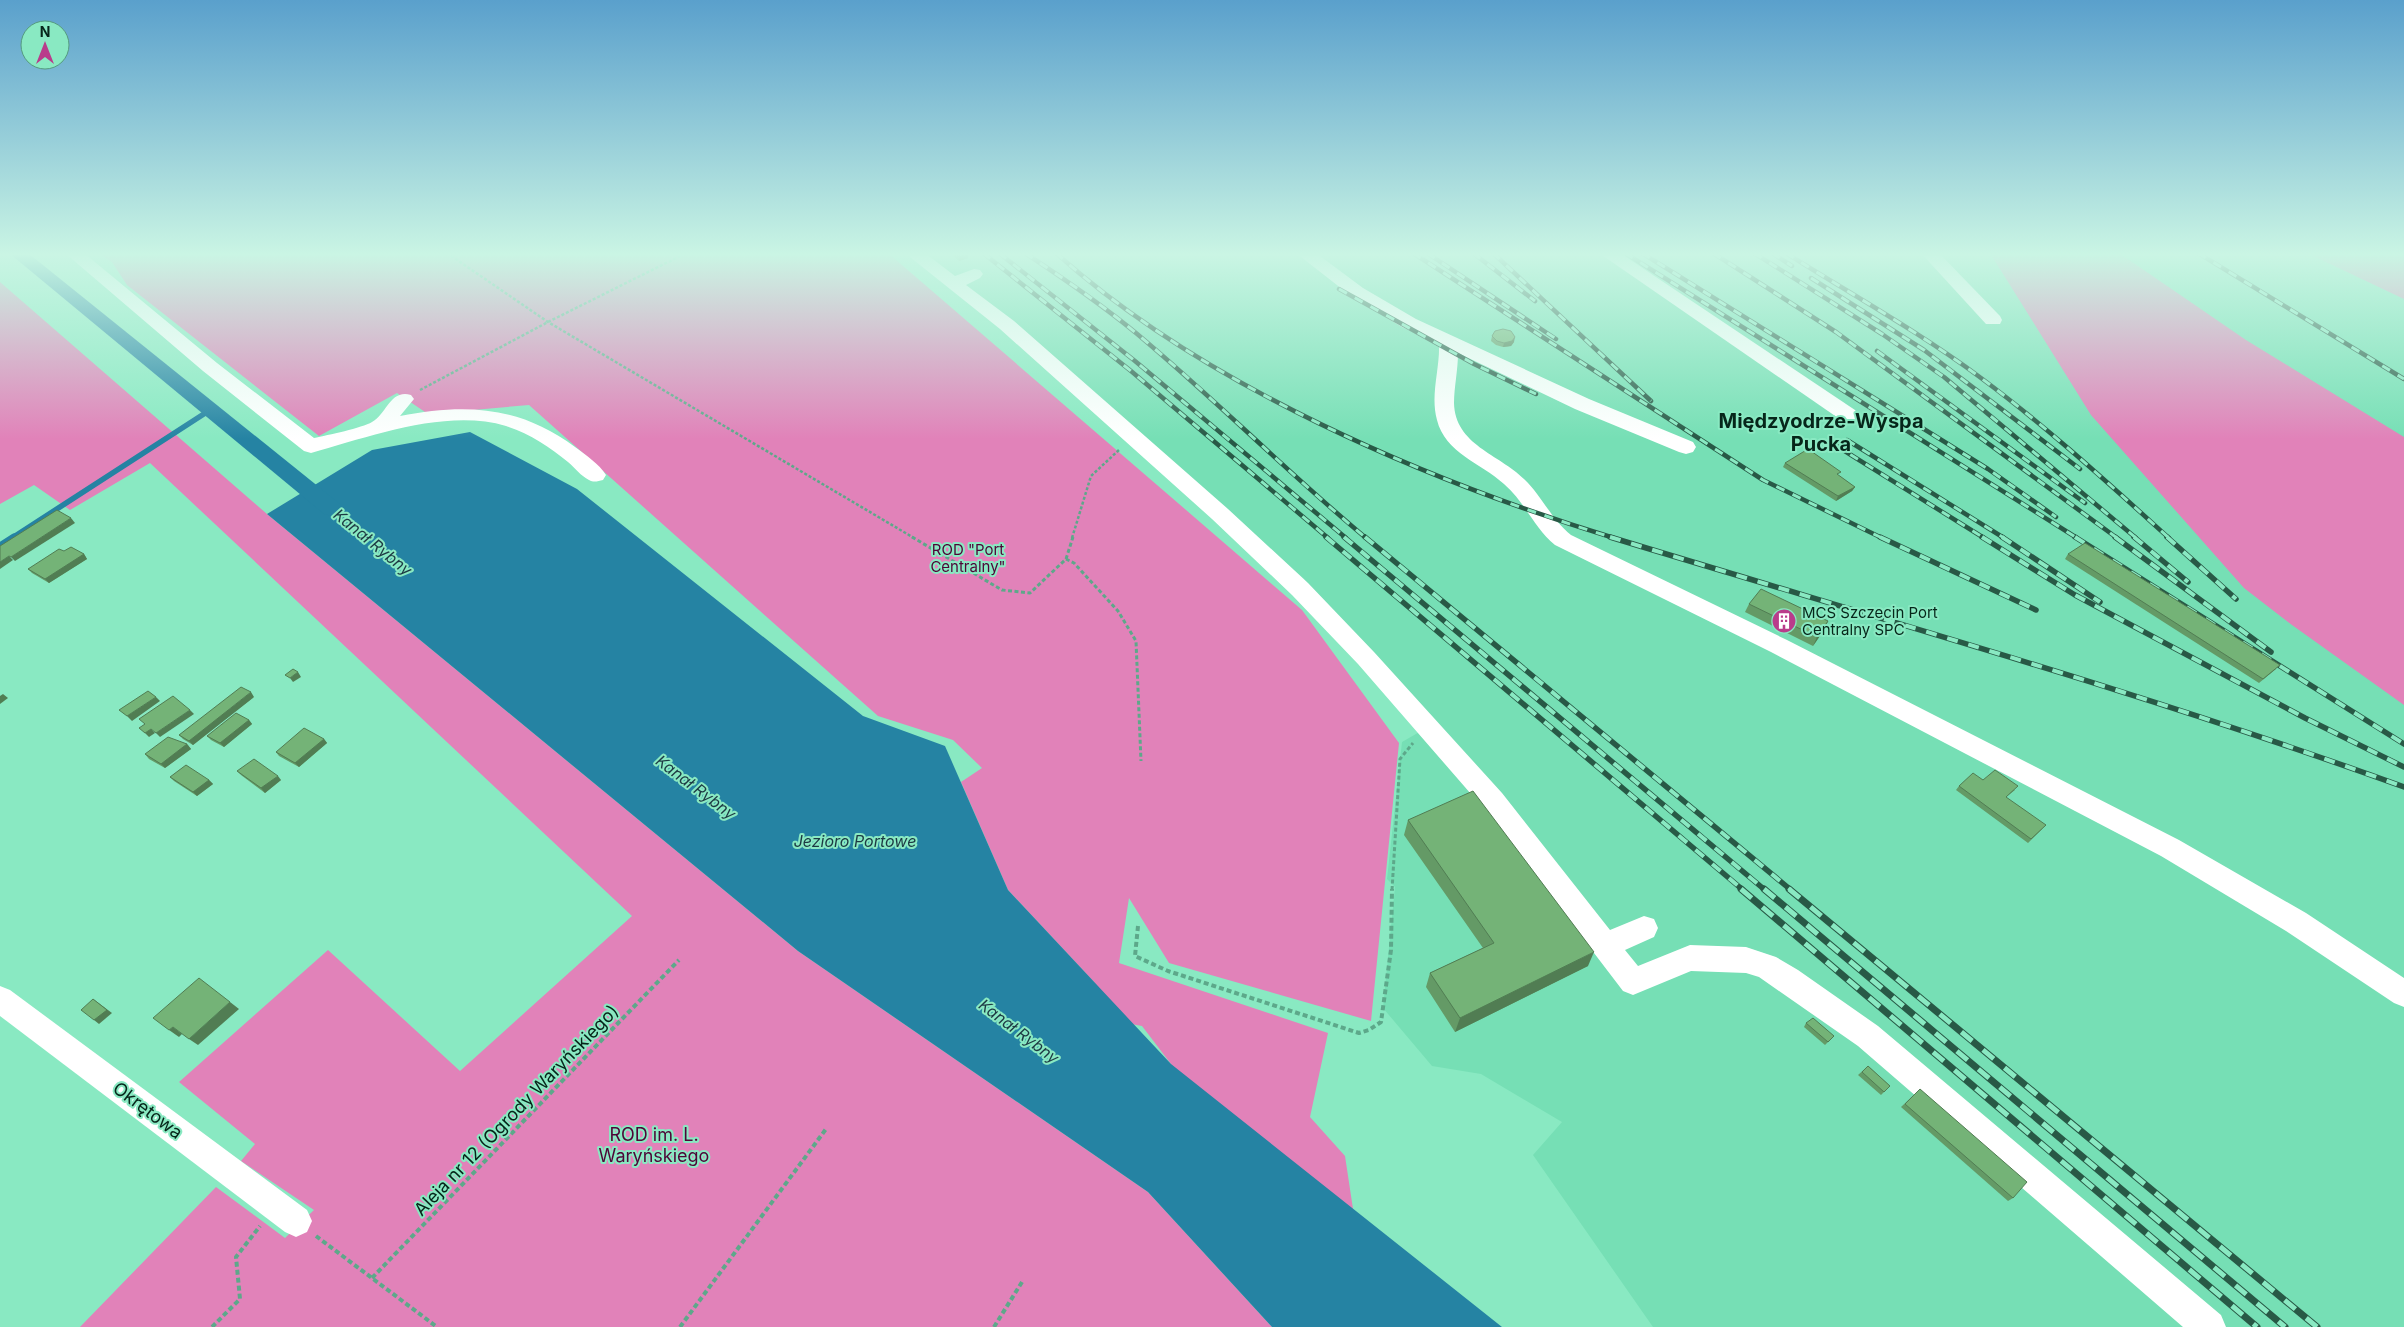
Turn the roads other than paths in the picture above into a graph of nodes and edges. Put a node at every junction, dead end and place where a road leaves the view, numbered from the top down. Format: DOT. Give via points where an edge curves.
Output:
graph roads {
  1 [pos="146,315"];
  2 [pos="997,315"];
  3 [pos="1395,315"];
  4 [pos="1698,315"];
  5 [pos="1988,315"];
  6 [pos="1993,320"];
  7 [pos="1448,343"];
  8 [pos="404,399"];
  9 [pos="1848,415"];
  10 [pos="379,428"];
  11 [pos="1686,447"];
  12 [pos="596,475"];
  13 [pos="1644,928"];
  14 [pos="1605,946"];
  15 [pos="2404,994"];
  16 [pos="0,999"];
  17 [pos="286,1213"];
  18 [pos="2210,1327"];
  1 -- 10 [label="lane" via="311,446"];
  2 -- 14 [label="lane" via="1261,552 1340,630 1498,807"];
  3 -- 7 [label="lane"];
  4 -- 9 [label="lane"];
  5 -- 6 [label="lane"];
  7 -- 11 [label="lane"];
  7 -- 15 [label="lane" via="1445,410 1452,433 1466,447 1515,481 1546,526 1563,540 1802,657 2170,848 2296,922"];
  8 -- 10 [label="lane"];
  10 -- 12 [label="lane" via="457,416 495,418 546,437"];
  13 -- 14 [label="lane"];
  14 -- 18 [label="lane" via="1633,982 1682,960 1699,957 1746,960 1766,966 1788,979 1868,1036"];
  16 -- 17 [label="lane, Okrętowa"];
}
